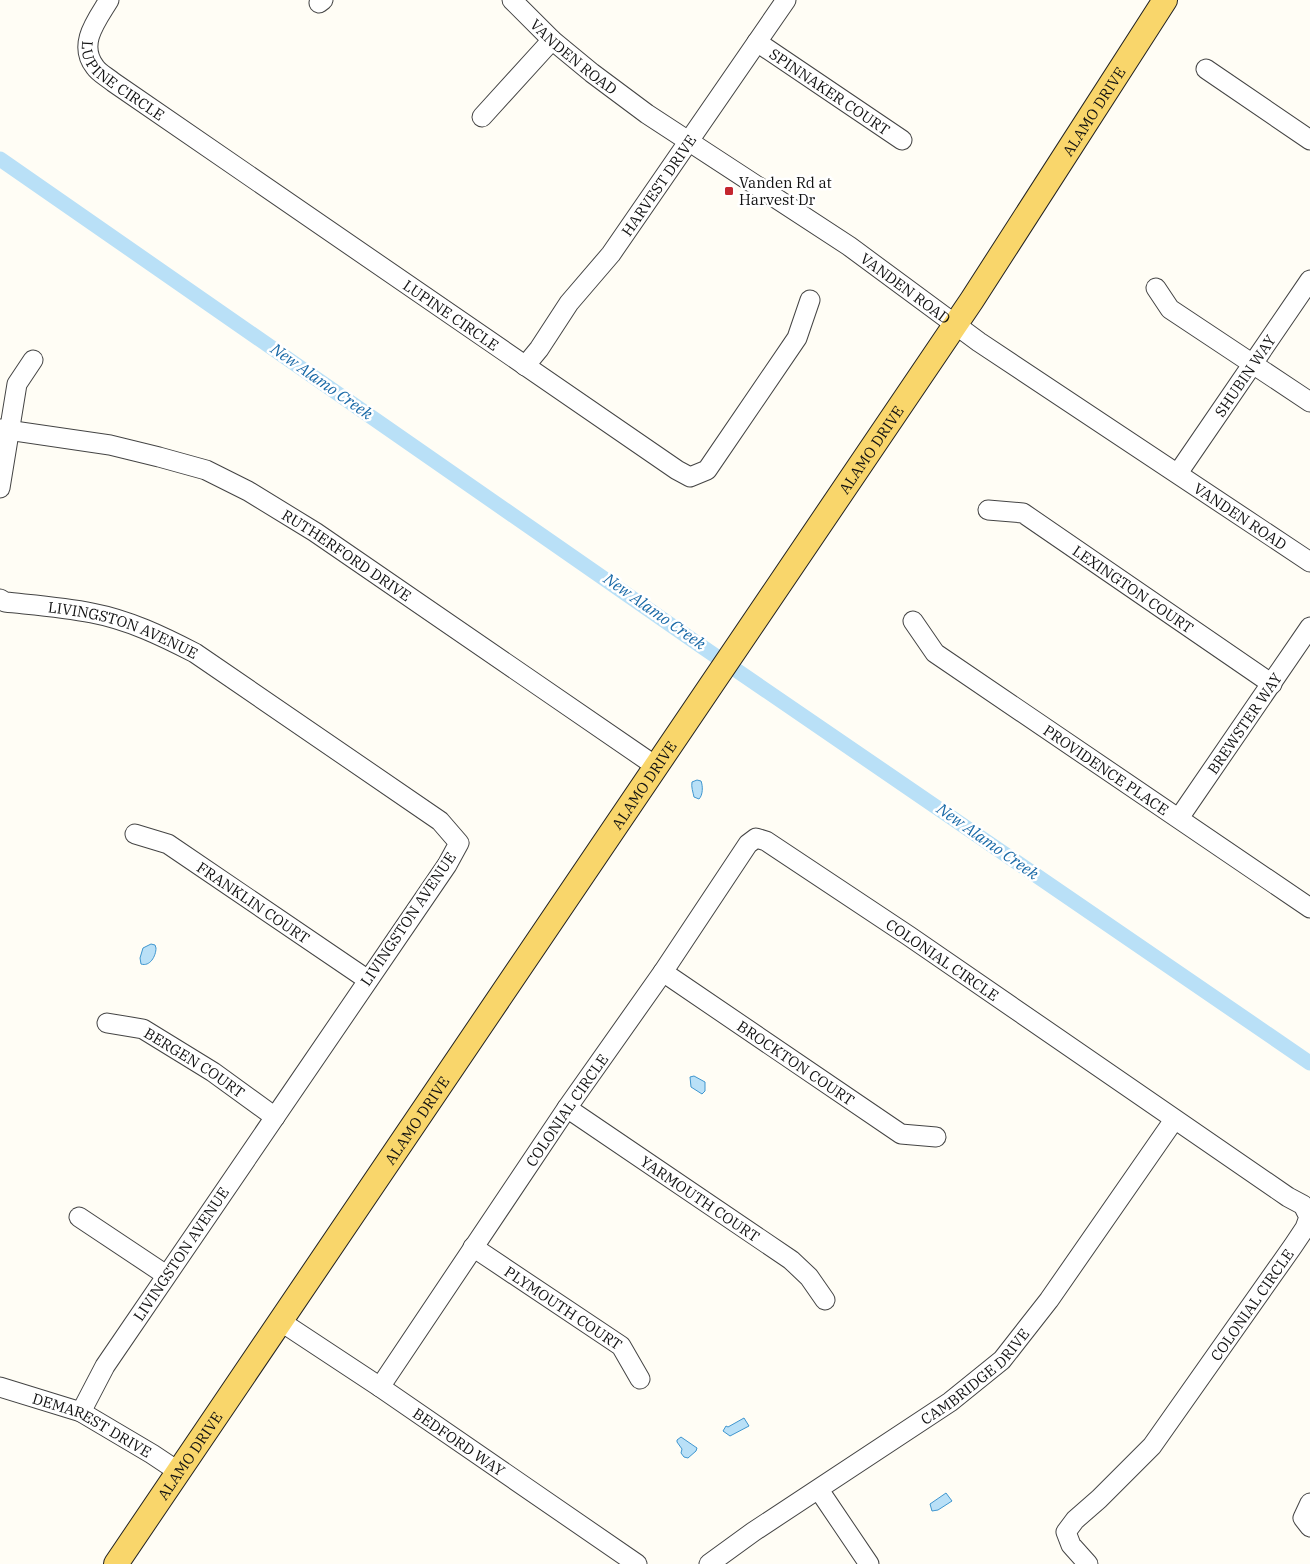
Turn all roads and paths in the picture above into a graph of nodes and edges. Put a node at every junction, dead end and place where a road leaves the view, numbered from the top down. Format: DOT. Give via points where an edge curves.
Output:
graph roads {
  1 [pos="109,0"];
  2 [pos="512,0"];
  3 [pos="786,0"];
  4 [pos="1165,0"];
  5 [pos="552,40"];
  6 [pos="758,42"];
  7 [pos="1206,69"];
  8 [pos="482,117"];
  9 [pos="902,140"];
  10 [pos="1310,140"];
  11 [pos="689,142"];
  12 [pos="1310,280"];
  13 [pos="1156,288"];
  14 [pos="810,300"];
  15 [pos="955,325"];
  16 [pos="33,360"];
  17 [pos="1252,363"];
  18 [pos="526,366"];
  19 [pos="1310,402"];
  20 [pos="4,430"];
  21 [pos="1178,473"];
  22 [pos="0,488"];
  23 [pos="988,510"];
  24 [pos="1310,562"];
  25 [pos="0,598"];
  26 [pos="913,621"];
  27 [pos="1310,628"];
  28 [pos="1272,684"];
  29 [pos="657,767"];
  30 [pos="1179,818"];
  31 [pos="135,834"];
  32 [pos="1310,908"];
  33 [pos="663,972"];
  34 [pos="368,980"];
  35 [pos="107,1023"];
  36 [pos="567,1108"];
  37 [pos="275,1117"];
  38 [pos="1174,1120"];
  39 [pos="936,1137"];
  40 [pos="79,1217"];
  41 [pos="473,1247"];
  42 [pos="166,1275"];
  43 [pos="825,1300"];
  44 [pos="280,1321"];
  45 [pos="640,1379"];
  46 [pos="0,1386"];
  47 [pos="380,1387"];
  48 [pos="81,1412"];
  49 [pos="179,1472"];
  50 [pos="819,1490"];
  51 [pos="1310,1503"];
  52 [pos="1310,1527"];
  53 [pos="116,1564"];
  54 [pos="637,1564"];
  55 [pos="709,1564"];
  56 [pos="869,1564"];
  57 [pos="1088,1564"];
  1 -- 18 [label="street, LUPINE CIRCLE" via="92,28 86,46 95,68"];
  2 -- 5 [label="street, VANDEN ROAD"];
  3 -- 6 [label="street, HARVEST DRIVE"];
  4 -- 15 [label="main road, ALAMO DRIVE"];
  5 -- 8 [label="street"];
  5 -- 11 [label="street, VANDEN ROAD" via="600,79"];
  6 -- 9 [label="street, SPINNAKER COURT"];
  6 -- 11 [label="street, HARVEST DRIVE"];
  7 -- 10 [label="street"];
  11 -- 15 [label="street, VANDEN ROAD" via="849,246"];
  11 -- 18 [label="street, HARVEST DRIVE" via="611,254 569,303"];
  12 -- 17 [label="street, SHUBIN WAY"];
  13 -- 17 [label="street" via="1170,308"];
  14 -- 18 [label="street, LUPINE CIRCLE" via="797,338 707,470 690,476"];
  15 -- 21 [label="street, VANDEN ROAD"];
  15 -- 29 [label="main road, ALAMO DRIVE"];
  16 -- 20 [label="street" via="17,384"];
  17 -- 19 [label="street"];
  17 -- 21 [label="street, SHUBIN WAY"];
  20 -- 22 [label="street"];
  20 -- 29 [label="street, RUTHERFORD DRIVE" via="110,445 160,457 206,470 248,491 315,532"];
  21 -- 24 [label="street, VANDEN ROAD"];
  23 -- 28 [label="street, LEXINGTON COURT" via="1023,513"];
  25 -- 34 [label="street, LIVINGSTON AVENUE" via="4,602 92,613 157,633 195,653 440,822 459,843 447,866"];
  26 -- 30 [label="street, PROVIDENCE PLACE" via="935,653"];
  27 -- 28 [label="street, BREWSTER WAY"];
  28 -- 30 [label="street, BREWSTER WAY"];
  29 -- 44 [label="main road, ALAMO DRIVE"];
  30 -- 32 [label="street, PROVIDENCE PLACE"];
  31 -- 34 [label="street, FRANKLIN COURT" via="168,844"];
  33 -- 36 [label="street, COLONIAL CIRCLE"];
  33 -- 38 [label="street, COLONIAL CIRCLE" via="748,844 756,838 766,841 909,936"];
  33 -- 39 [label="street, BROCKTON COURT" via="901,1134"];
  34 -- 37 [label="street, LIVINGSTON AVENUE"];
  35 -- 37 [label="street, BERGEN COURT" via="143,1029 213,1072"];
  36 -- 41 [label="street, COLONIAL CIRCLE"];
  36 -- 43 [label="street, YARMOUTH COURT" via="791,1260 810,1277"];
  37 -- 42 [label="street, LIVINGSTON AVENUE"];
  38 -- 50 [label="street, CAMBRIDGE DRIVE" via="1050,1300 1002,1360 950,1402"];
  38 -- 57 [label="street, COLONIAL CIRCLE" via="1303,1205 1309,1217 1293,1246 1152,1446 1066,1532 1071,1545"];
  40 -- 42 [label="street"];
  41 -- 45 [label="street, PLYMOUTH COURT" via="622,1346"];
  41 -- 47 [label="street, COLONIAL CIRCLE"];
  42 -- 48 [label="street, LIVINGSTON AVENUE" via="105,1366"];
  44 -- 47 [label="street, BEDFORD WAY"];
  44 -- 49 [label="main road, ALAMO DRIVE"];
  46 -- 48 [label="street, DEMAREST DRIVE"];
  47 -- 54 [label="street, BEDFORD WAY"];
  48 -- 49 [label="street, DEMAREST DRIVE"];
  49 -- 53 [label="main road, ALAMO DRIVE"];
  50 -- 55 [label="street, CAMBRIDGE DRIVE"];
  50 -- 56 [label="street"];
  51 -- 52 [label="street" via="1303,1518"];
}
